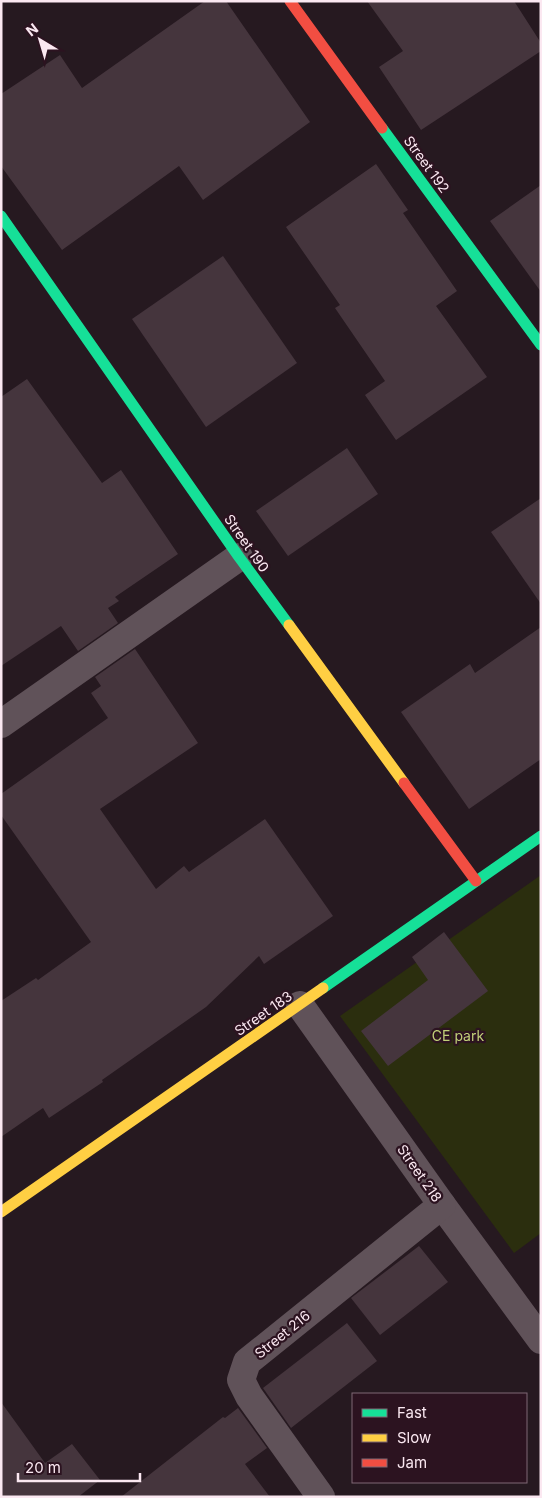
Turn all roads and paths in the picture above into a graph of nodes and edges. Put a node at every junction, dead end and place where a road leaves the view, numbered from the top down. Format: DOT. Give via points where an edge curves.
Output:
graph roads {
  1 [pos="290,1"];
  2 [pos="1,216"];
  3 [pos="541,345"];
  4 [pos="239,557"];
  5 [pos="1,724"];
  6 [pos="541,836"];
  7 [pos="476,881"];
  8 [pos="300,1005"];
  9 [pos="442,1205"];
  10 [pos="1,1212"];
  11 [pos="541,1340"];
  12 [pos="321,1497"];
  1 -- 3 [label="street, Street 192"];
  2 -- 4 [label="street, Street 190"];
  4 -- 5 [label="street"];
  4 -- 7 [label="street, Street 190"];
  6 -- 7 [label="street, Street 183"];
  7 -- 8 [label="street, Street 183"];
  8 -- 9 [label="street, Street 218"];
  8 -- 10 [label="street, Street 183"];
  9 -- 11 [label="street, Street 218"];
  9 -- 12 [label="street, Street 216" via="247,1362 242,1380 249,1396"];
}
